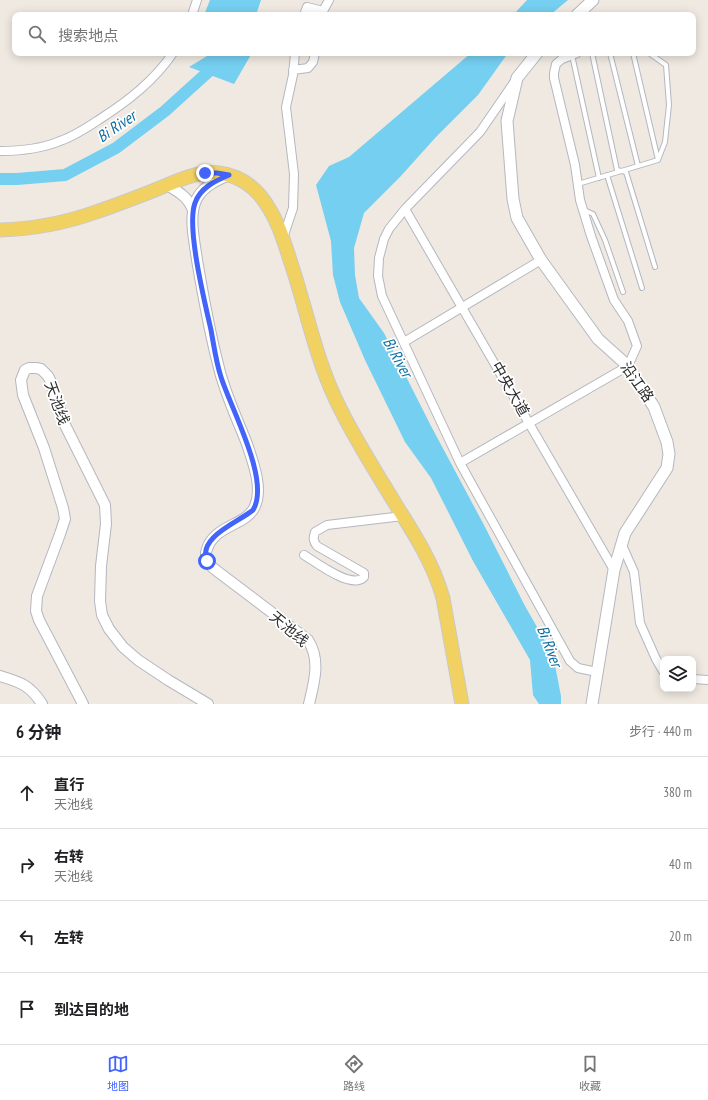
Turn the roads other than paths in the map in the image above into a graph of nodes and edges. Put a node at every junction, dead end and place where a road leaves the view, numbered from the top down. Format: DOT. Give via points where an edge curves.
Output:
graph roads {
  1 [pos="197,0"];
  2 [pos="329,0"];
  3 [pos="592,0"];
  4 [pos="193,12"];
  5 [pos="305,12"];
  6 [pos="320,12"];
  7 [pos="323,12"];
  8 [pos="580,12"];
  9 [pos="171,56"];
  10 [pos="295,56"];
  11 [pos="314,56"];
  12 [pos="535,56"];
  13 [pos="569,56"];
  14 [pos="574,56"];
  15 [pos="593,56"];
  16 [pos="611,56"];
  17 [pos="634,56"];
  18 [pos="653,56"];
  19 [pos="293,70"];
  20 [pos="517,78"];
  21 [pos="495,110"];
  22 [pos="507,121"];
  23 [pos="0,151"];
  24 [pos="658,160"];
  25 [pos="638,166"];
  26 [pos="622,171"];
  27 [pos="229,175"];
  28 [pos="607,175"];
  29 [pos="599,178"];
  30 [pos="578,184"];
  31 [pos="167,185"];
  32 [pos="405,209"];
  33 [pos="193,210"];
  34 [pos="584,210"];
  35 [pos="0,230"];
  36 [pos="283,238"];
  37 [pos="541,260"];
  38 [pos="655,267"];
  39 [pos="642,288"];
  40 [pos="623,292"];
  41 [pos="462,307"];
  42 [pos="404,342"];
  43 [pos="628,366"];
  44 [pos="529,423"];
  45 [pos="460,463"];
  46 [pos="403,516"];
  47 [pos="622,545"];
  48 [pos="304,555"];
  49 [pos="614,570"];
  50 [pos="660,666"];
  51 [pos="597,672"];
  52 [pos="0,676"];
  53 [pos="696,679"];
  54 [pos="708,680"];
  55 [pos="42,704"];
  56 [pos="83,704"];
  57 [pos="208,704"];
  58 [pos="309,704"];
  59 [pos="462,704"];
  60 [pos="592,704"];
  1 -- 4 [label="street"];
  2 -- 7 [label="street"];
  3 -- 8 [label="main road"];
  5 -- 6 [label="street" via="307,8"];
  9 -- 23 [label="street" via="136,94 81,132 38,148"];
  10 -- 19 [label="street"];
  11 -- 19 [label="street" via="308,68"];
  12 -- 20 [label="main road"];
  13 -- 30 [label="street" via="556,64 554,73 576,165"];
  14 -- 29 [label="lane"];
  15 -- 26 [label="lane" via="617,170"];
  16 -- 25 [label="lane"];
  17 -- 24 [label="lane"];
  18 -- 24 [label="lane" via="666,65 669,104 665,142"];
  19 -- 36 [label="street" via="286,107 294,174 293,208"];
  20 -- 21 [label="street"];
  20 -- 22 [label="main road, 沿江路"];
  21 -- 22 [label="street"];
  21 -- 32 [label="street" via="480,132"];
  22 -- 37 [label="main road, 沿江路" via="513,199 517,218"];
  24 -- 25 [label="lane"];
  25 -- 26 [label="lane"];
  26 -- 28 [label="lane"];
  26 -- 38 [label="lane" via="626,172"];
  27 -- 31 [label="main road" via="205,173"];
  27 -- 33 [label="street, 天池线" via="210,184 201,192"];
  27 -- 36 [label="main road" via="244,181 257,192 270,209"];
  28 -- 29 [label="lane"];
  28 -- 39 [label="lane"];
  29 -- 30 [label="lane"];
  30 -- 34 [label="street"];
  31 -- 33 [label="street" via="182,194"];
  31 -- 35 [label="main road" via="73,219 27,228"];
  32 -- 41 [label="street, 中央大道"];
  32 -- 42 [label="street" via="384,239 378,266 382,296"];
  33 -- 58 [label="street, 天池线" via="203,294 218,364 253,461 258,490 253,510 212,538 206,550 206,557 213,568 308,640 316,667"];
  34 -- 40 [label="lane" via="594,214"];
  34 -- 43 [label="street" via="614,300 628,321 637,346"];
  36 -- 46 [label="main road" via="333,393 355,436"];
  37 -- 41 [label="street"];
  37 -- 43 [label="main road, 沿江路" via="598,339"];
  41 -- 42 [label="street"];
  41 -- 44 [label="street, 中央大道"];
  42 -- 45 [label="street"];
  43 -- 44 [label="street"];
  43 -- 47 [label="main road, 沿江路" via="654,407 669,454 667,468 625,533"];
  44 -- 45 [label="street"];
  44 -- 49 [label="street, 中央大道"];
  45 -- 51 [label="street" via="570,661 578,668"];
  46 -- 48 [label="street" via="327,525 316,532 314,543 364,573 360,580 348,580"];
  46 -- 59 [label="main road" via="424,550 438,582"];
  47 -- 49 [label="main road, 沿江路"];
  47 -- 50 [label="street" via="634,572 640,622"];
  49 -- 51 [label="main road, 沿江路"];
  51 -- 60 [label="main road, 沿江路"];
  52 -- 55 [label="street" via="25,685"];
  53 -- 54 [label="street"];
  56 -- 57 [label="street, 天池线" via="36,611 41,585 65,519 44,448 23,395 22,375 25,370 32,368 41,369 48,376 64,425 104,505 106,524 100,601 102,615 109,629 123,647 138,660"];
}
